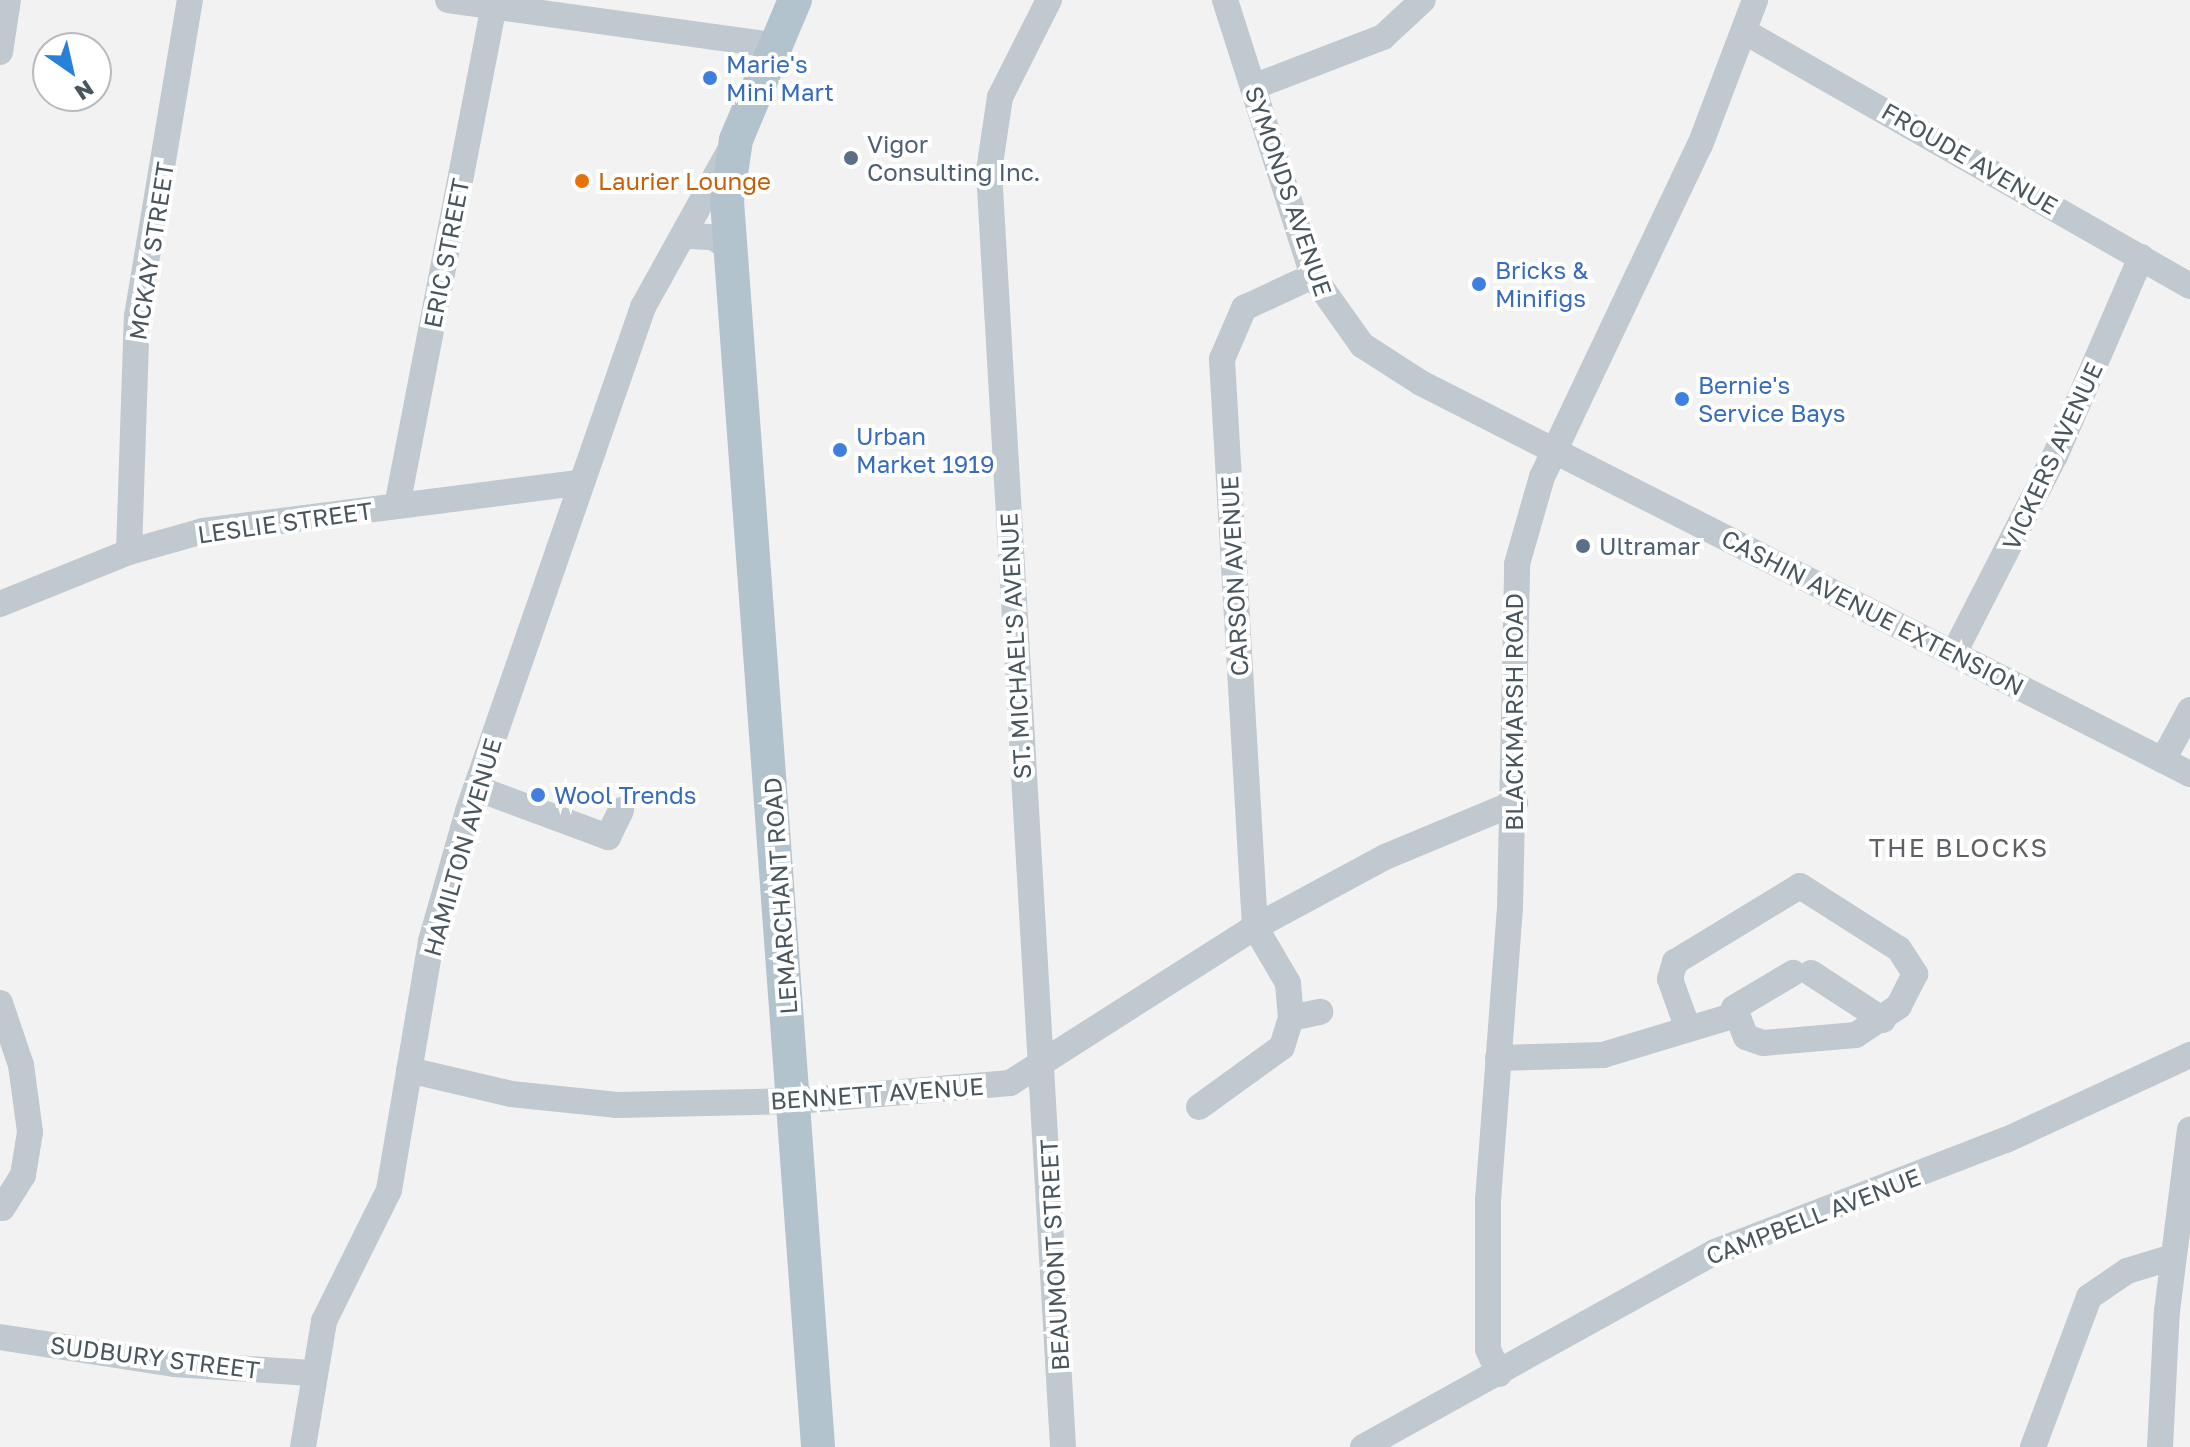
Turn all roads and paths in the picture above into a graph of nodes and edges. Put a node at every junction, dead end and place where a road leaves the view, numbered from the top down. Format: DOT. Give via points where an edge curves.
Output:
graph roads {
  1 [pos="8,0"];
  2 [pos="190,0"];
  3 [pos="448,0"];
  4 [pos="795,0"];
  5 [pos="1049,0"];
  6 [pos="1225,0"];
  7 [pos="1423,0"];
  8 [pos="1755,0"];
  9 [pos="494,3"];
  10 [pos="1747,33"];
  11 [pos="0,52"];
  12 [pos="769,57"];
  13 [pos="1253,87"];
  14 [pos="736,140"];
  15 [pos="738,190"];
  16 [pos="691,236"];
  17 [pos="731,249"];
  18 [pos="669,257"];
  19 [pos="2141,257"];
  20 [pos="1313,276"];
  21 [pos="2190,286"];
  22 [pos="739,345"];
  23 [pos="1555,450"];
  24 [pos="580,483"];
  25 [pos="397,506"];
  26 [pos="129,552"];
  27 [pos="0,604"];
  28 [pos="1955,651"];
  29 [pos="2190,710"];
  30 [pos="2163,760"];
  31 [pos="2190,774"];
  32 [pos="476,788"];
  33 [pos="1515,803"];
  34 [pos="621,810"];
  35 [pos="1255,927"];
  36 [pos="0,1003"];
  37 [pos="1320,1012"];
  38 [pos="1732,1016"];
  39 [pos="1291,1018"];
  40 [pos="1883,1020"];
  41 [pos="1688,1029"];
  42 [pos="2190,1055"];
  43 [pos="1498,1058"];
  44 [pos="1046,1063"];
  45 [pos="409,1070"];
  46 [pos="796,1101"];
  47 [pos="1199,1107"];
  48 [pos="2190,1129"];
  49 [pos="2,1208"];
  50 [pos="2173,1257"];
  51 [pos="0,1337"];
  52 [pos="311,1373"];
  53 [pos="1499,1374"];
  54 [pos="303,1447"];
  55 [pos="818,1447"];
  56 [pos="1063,1447"];
  57 [pos="1363,1447"];
  58 [pos="2033,1447"];
  59 [pos="2160,1447"];
  1 -- 11 [label="street"];
  2 -- 26 [label="street, MCKAY STREET" via="137,316"];
  3 -- 9 [label="street"];
  4 -- 12 [label="main road, HAMILTON AVENUE"];
  5 -- 44 [label="street, ST. MICHAEL'S AVENUE" via="1000,97 989,171 1021,766"];
  6 -- 13 [label="street, SYMONDS AVENUE"];
  7 -- 13 [label="street" via="1372,42"];
  8 -- 10 [label="street, BLACKMARSH ROAD"];
  9 -- 12 [label="street"];
  9 -- 25 [label="street, ERIC STREET"];
  10 -- 19 [label="street, FROUDE AVENUE"];
  10 -- 23 [label="street, BLACKMARSH ROAD"];
  12 -- 14 [label="main road, HAMILTON AVENUE"];
  12 -- 15 [label="main road, HAMILTON AVENUE"];
  13 -- 20 [label="street, SYMONDS AVENUE"];
  14 -- 15 [label="main road, LEMARCHANT ROAD"];
  14 -- 18 [label="street, HAMILTON AVENUE"];
  15 -- 16 [label="street, HAMILTON AVENUE"];
  15 -- 17 [label="main road, LEMARCHANT ROAD"];
  15 -- 22 [label="main road, LEMARCHANT ROAD"];
  16 -- 17 [label="street" via="713,237"];
  16 -- 18 [label="street, HAMILTON AVENUE"];
  17 -- 22 [label="main road, LEMARCHANT ROAD"];
  18 -- 24 [label="street, HAMILTON AVENUE" via="643,307"];
  19 -- 21 [label="street, FROUDE AVENUE"];
  19 -- 28 [label="street, VICKERS AVENUE" via="2055,456"];
  20 -- 23 [label="street, SYMONDS AVENUE" via="1333,313 1379,358"];
  20 -- 35 [label="street, CARSON AVENUE" via="1244,308 1222,359"];
  22 -- 46 [label="main road, LEMARCHANT ROAD"];
  23 -- 28 [label="street, CASHIN AVENUE EXTENSION"];
  23 -- 33 [label="street, BLACKMARSH ROAD" via="1527,526 1513,591"];
  24 -- 25 [label="street, LESLIE STREET"];
  24 -- 32 [label="street, HAMILTON AVENUE"];
  25 -- 26 [label="street, LESLIE STREET" via="203,531"];
  26 -- 27 [label="street, LESLIE STREET"];
  28 -- 30 [label="street, CASHIN AVENUE EXTENSION"];
  29 -- 30 [label="street"];
  30 -- 31 [label="street, CASHIN AVENUE EXTENSION"];
  32 -- 34 [label="street" via="608,837"];
  32 -- 45 [label="street, HAMILTON AVENUE" via="431,941"];
  33 -- 35 [label="street, BENNETT AVENUE" via="1385,857"];
  33 -- 43 [label="street, BLACKMARSH ROAD"];
  35 -- 39 [label="street" via="1288,983"];
  35 -- 44 [label="street, BENNETT AVENUE"];
  36 -- 49 [label="street" via="21,1065 30,1132 23,1175"];
  37 -- 39 [label="street"];
  38 -- 40 [label="street" via="1746,1037 1763,1043 1856,1035"];
  38 -- 40 [label="street" via="1741,1001 1802,973"];
  38 -- 41 [label="street"];
  39 -- 47 [label="street" via="1282,1047"];
  40 -- 41 [label="street" via="1913,984 1909,958 1800,886 1675,962 1670,979"];
  41 -- 43 [label="street" via="1588,1057"];
  42 -- 53 [label="street, CAMPBELL AVENUE" via="2006,1140 1715,1252"];
  43 -- 53 [label="street, BLACKMARSH ROAD" via="1487,1324"];
  44 -- 46 [label="street, BENNETT AVENUE" via="1010,1083"];
  44 -- 56 [label="street, BEAUMONT STREET"];
  45 -- 46 [label="street, BENNETT AVENUE" via="511,1094 617,1105"];
  45 -- 52 [label="street, HAMILTON AVENUE" via="389,1190 324,1321"];
  46 -- 55 [label="main road, LEMARCHANT ROAD"];
  48 -- 50 [label="street"];
  50 -- 58 [label="street" via="2127,1271 2089,1297"];
  50 -- 59 [label="street"];
  51 -- 52 [label="street, SUDBURY STREET" via="174,1364"];
  52 -- 54 [label="street, HAMILTON AVENUE"];
  53 -- 57 [label="street, CAMPBELL AVENUE"];
}
